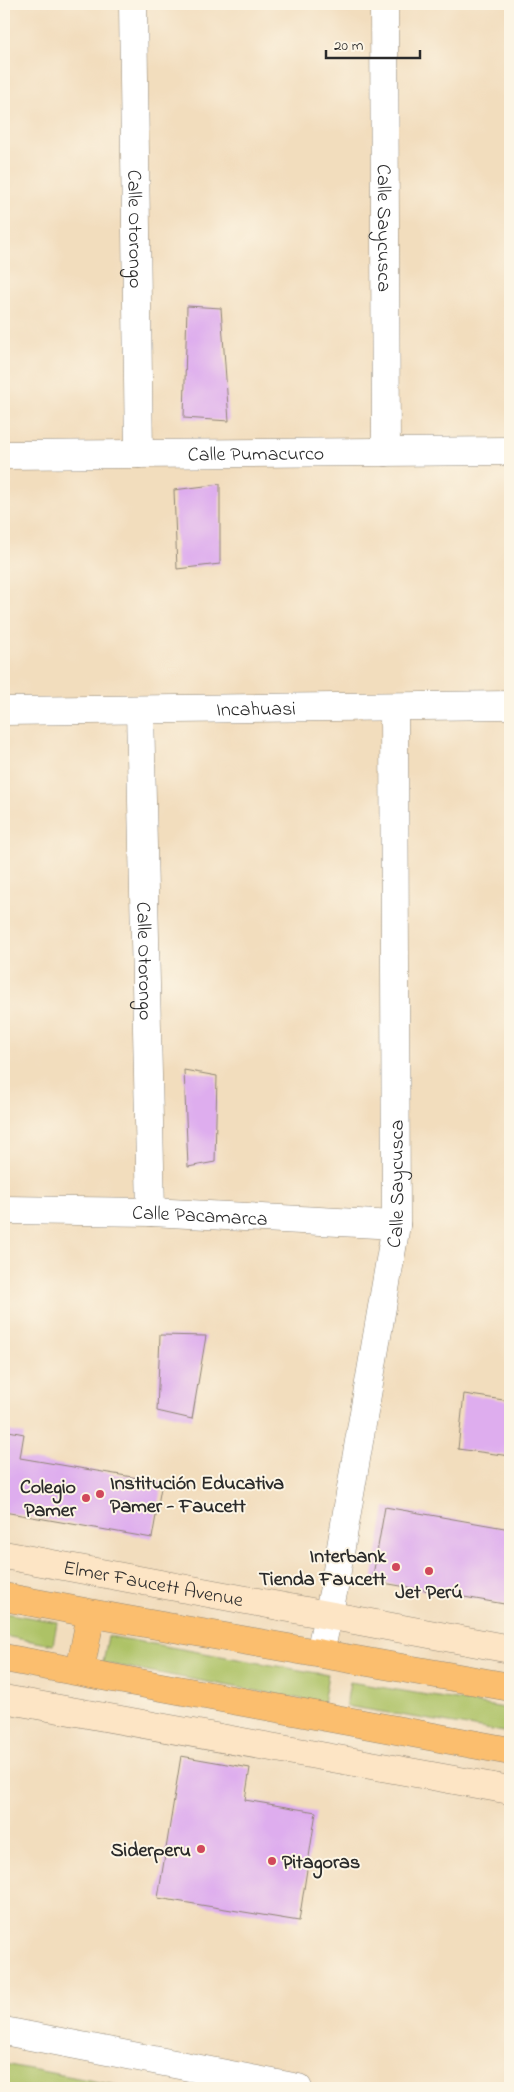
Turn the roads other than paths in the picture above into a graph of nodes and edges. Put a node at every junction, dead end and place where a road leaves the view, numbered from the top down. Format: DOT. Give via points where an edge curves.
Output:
graph roads {
  1 [pos="133,4"];
  2 [pos="384,4"];
  3 [pos="510,451"];
  4 [pos="386,452"];
  5 [pos="139,454"];
  6 [pos="4,455"];
  7 [pos="510,705"];
  8 [pos="394,707"];
  9 [pos="140,710"];
  10 [pos="4,711"];
  11 [pos="4,1210"];
  12 [pos="151,1212"];
  13 [pos="396,1225"];
  14 [pos="4,1555"];
  15 [pos="4,1597"];
  16 [pos="91,1614"];
  17 [pos="327,1615"];
  18 [pos="510,1648"];
  19 [pos="320,1653"];
  20 [pos="4,1658"];
  21 [pos="80,1671"];
  22 [pos="510,1687"];
  23 [pos="4,1699"];
  24 [pos="510,1751"];
  25 [pos="510,1790"];
  26 [pos="4,2031"];
  27 [pos="298,2088"];
  1 -- 5 [label="street, Calle Otorongo"];
  2 -- 4 [label="street, Calle Saycusca"];
  3 -- 4 [label="street, Calle Pumacurco"];
  4 -- 5 [label="street, Calle Pumacurco"];
  5 -- 6 [label="street, Calle Pumacurco"];
  7 -- 8 [label="street, Incahuasi"];
  8 -- 9 [label="street, Incahuasi"];
  8 -- 13 [label="street, Calle Saycusca"];
  9 -- 10 [label="street, Incahuasi"];
  9 -- 12 [label="street, Calle Otorongo"];
  11 -- 12 [label="street, Calle Pacamarca"];
  12 -- 13 [label="street, Calle Pacamarca"];
  13 -- 17 [label="street, Calle Saycusca"];
  14 -- 17 [label="main road, Elmer Faucett Avenue"];
  15 -- 16 [label="main road, Elmer Faucett Avenue"];
  16 -- 19 [label="main road, Elmer Faucett Avenue"];
  16 -- 21 [label="main road"];
  17 -- 18 [label="main road, Elmer Faucett Avenue"];
  17 -- 19 [label="street, Calle Saycusca"];
  19 -- 22 [label="main road, Elmer Faucett Avenue"];
  20 -- 21 [label="main road"];
  21 -- 24 [label="main road"];
  23 -- 25 [label="main road"];
  26 -- 27 [label="street"];
}
